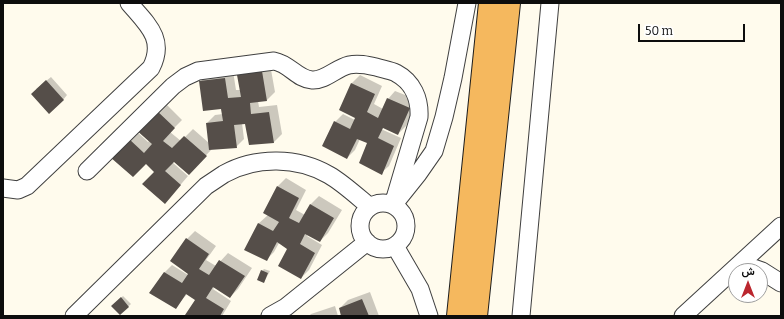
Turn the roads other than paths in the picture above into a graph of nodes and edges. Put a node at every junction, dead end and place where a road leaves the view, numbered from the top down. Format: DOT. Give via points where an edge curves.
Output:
graph roads {
  1 [pos="129,3"];
  2 [pos="467,3"];
  3 [pos="490,3"];
  4 [pos="509,3"];
  5 [pos="550,3"];
  6 [pos="86,171"];
  7 [pos="3,188"];
  8 [pos="393,205"];
  9 [pos="370,207"];
  10 [pos="781,226"];
  11 [pos="367,242"];
  12 [pos="395,246"];
  13 [pos="743,263"];
  14 [pos="768,275"];
  15 [pos="728,276"];
  16 [pos="781,283"];
  17 [pos="74,316"];
  18 [pos="270,316"];
  19 [pos="429,316"];
  20 [pos="458,316"];
  21 [pos="476,316"];
  22 [pos="521,316"];
  23 [pos="683,316"];
  1 -- 7 [label="street" via="150,27 156,40 157,54 151,68 27,186 18,190"];
  2 -- 8 [label="street" via="453,78 434,151"];
  3 -- 20 [label="highway"];
  4 -- 21 [label="highway"];
  5 -- 22 [label="street"];
  6 -- 8 [label="street" via="173,86 198,71 274,61 285,64 305,79 315,80 346,65 359,64 395,72 409,84 418,99 419,117"];
  8 -- 9 [label="street" via="384,203"];
  8 -- 12 [label="street" via="402,213 406,223 403,239"];
  9 -- 11 [label="street" via="363,216 360,226"];
  9 -- 17 [label="street" via="330,176 310,166 266,161 245,165 224,174 206,186"];
  10 -- 13 [label="street"];
  11 -- 12 [label="street" via="380,249"];
  11 -- 18 [label="street" via="286,307"];
  12 -- 19 [label="street" via="420,289"];
  14 -- 16 [label="street"];
  15 -- 23 [label="street"];
}
